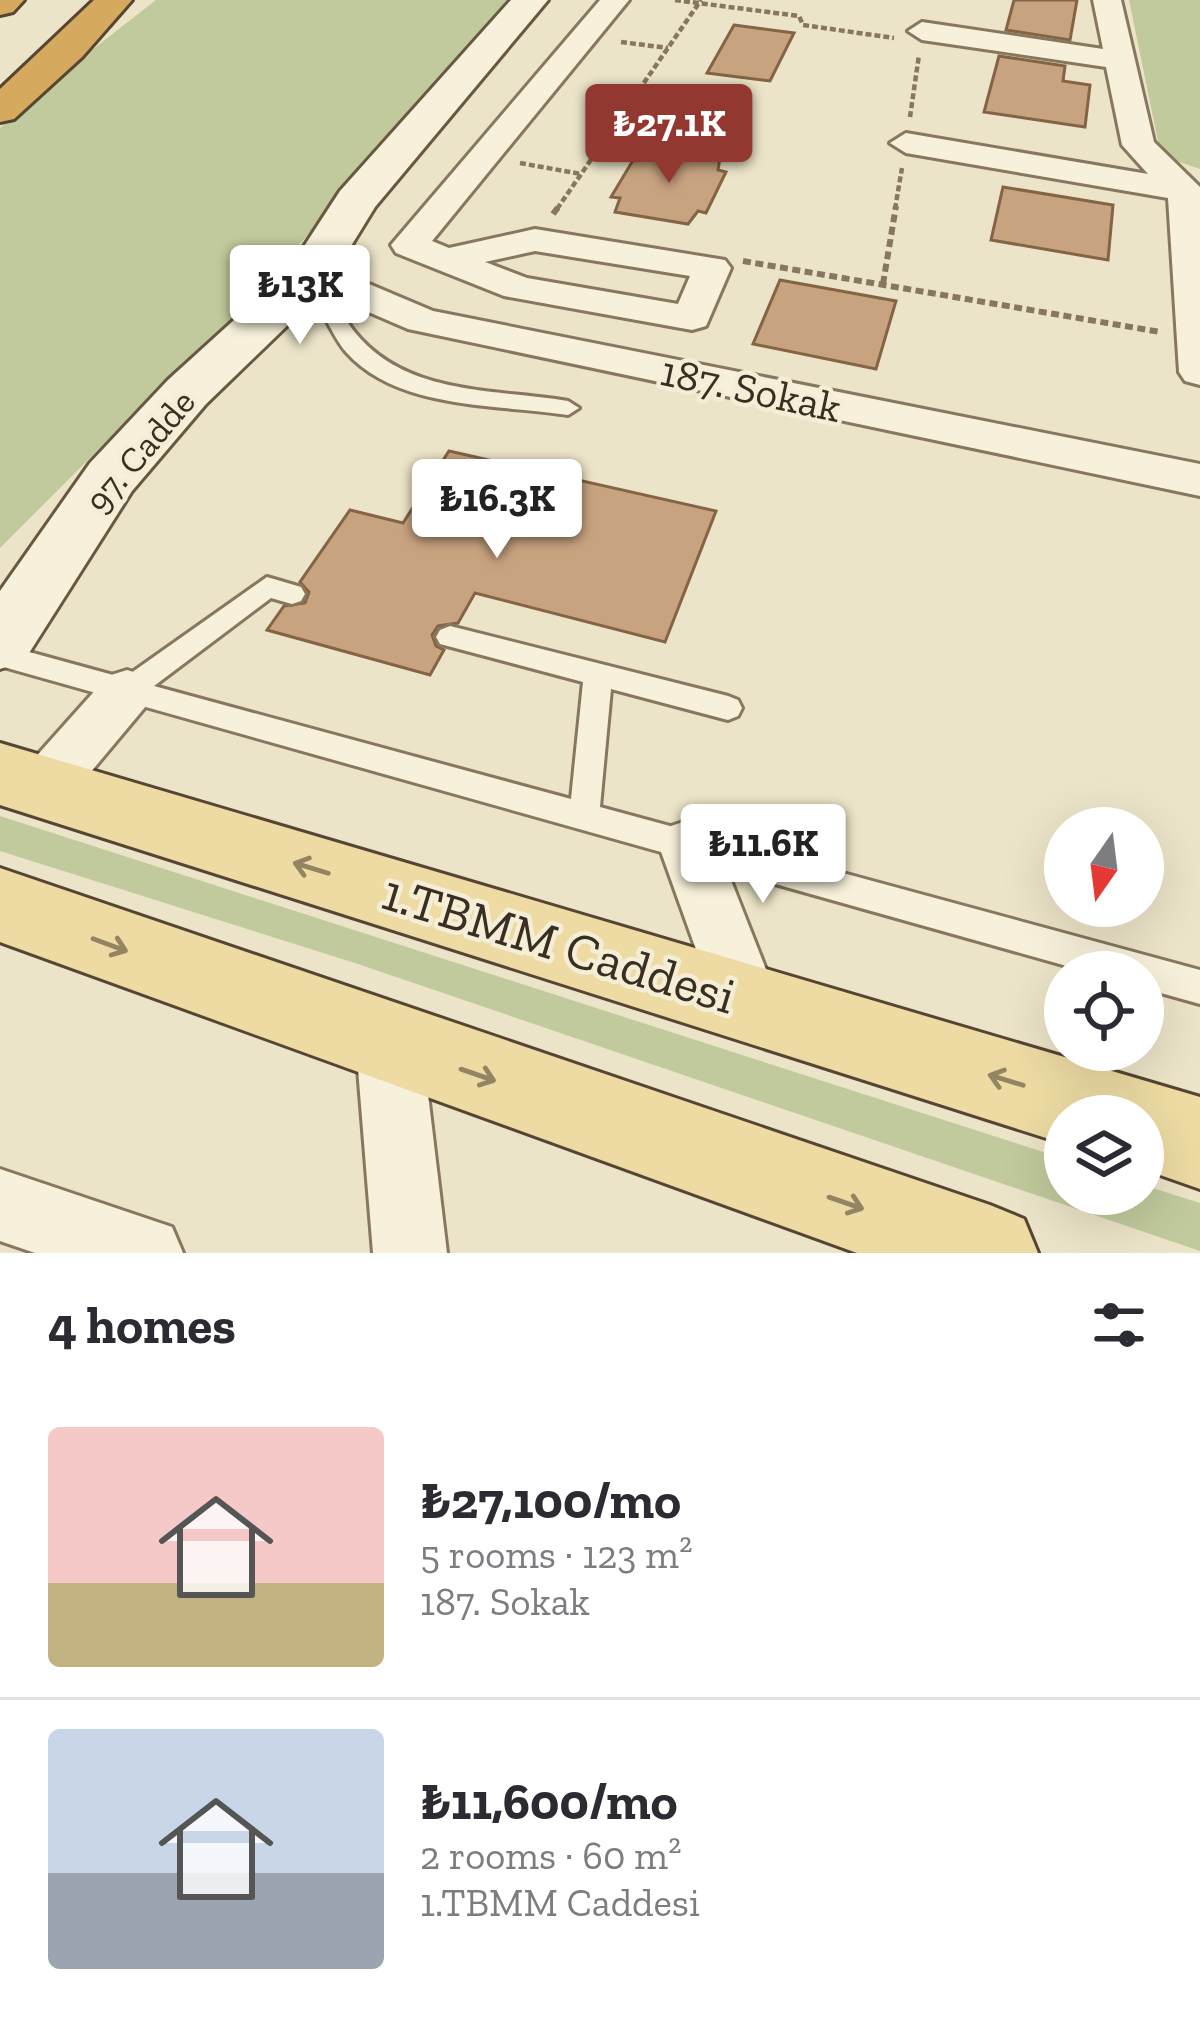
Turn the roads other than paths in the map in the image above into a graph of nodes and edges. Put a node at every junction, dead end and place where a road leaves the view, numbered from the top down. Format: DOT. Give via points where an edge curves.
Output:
graph roads {
  1 [pos="100,0"];
  2 [pos="114,0"];
  3 [pos="1107,0"];
  4 [pos="582,2"];
  5 [pos="911,35"];
  6 [pos="1123,61"];
  7 [pos="0,68"];
  8 [pos="0,110"];
  9 [pos="906,143"];
  10 [pos="1185,190"];
  11 [pos="448,260"];
  12 [pos="327,285"];
  13 [pos="1199,355"];
  14 [pos="568,408"];
  15 [pos="1200,480"];
  16 [pos="292,594"];
  17 [pos="450,637"];
  18 [pos="0,643"];
  19 [pos="0,656"];
  20 [pos="598,675"];
  21 [pos="127,691"];
  22 [pos="728,708"];
  23 [pos="22,780"];
  24 [pos="584,817"];
  25 [pos="689,846"];
  26 [pos="0,905"];
  27 [pos="1200,987"];
  28 [pos="745,1000"];
  29 [pos="388,1044"];
  30 [pos="1050,1095"];
  31 [pos="1164,1131"];
  32 [pos="1200,1143"];
  33 [pos="0,1205"];
  34 [pos="146,1253"];
  35 [pos="410,1253"];
  36 [pos="990,1253"];
  1 -- 7 [label="highway"];
  2 -- 8 [label="highway"];
  3 -- 6 [label="street"];
  4 -- 11 [label="street" via="483,156 409,245"];
  4 -- 12 [label="street, 97. Cadde" via="356,201"];
  5 -- 6 [label="street"];
  6 -- 10 [label="street" via="1138,145"];
  9 -- 10 [label="street"];
  10 -- 13 [label="street"];
  11 -- 11 [label="street" via="536,240 712,268 692,318 518,288"];
  12 -- 14 [label="lane" via="356,354 382,371 448,392"];
  12 -- 15 [label="street, 187. Sokak" via="422,321"];
  12 -- 18 [label="street, 97. Cadde" via="187,392 111,477"];
  16 -- 21 [label="lane" via="266,587"];
  17 -- 20 [label="lane"];
  19 -- 21 [label="lane"];
  20 -- 22 [label="lane"];
  20 -- 24 [label="lane"];
  21 -- 23 [label="street"];
  21 -- 24 [label="lane"];
  28 -- 23 [label="main road, 1.TBMM Caddesi, one-way"];
  24 -- 25 [label="lane"];
  25 -- 27 [label="lane"];
  25 -- 28 [label="street"];
  26 -- 29 [label="main road, one-way"];
  30 -- 28 [label="main road, 1.TBMM Caddesi, one-way"];
  29 -- 35 [label="street"];
  29 -- 36 [label="main road, one-way"];
  31 -- 32 [label="main road"];
  33 -- 34 [label="street"];
}
